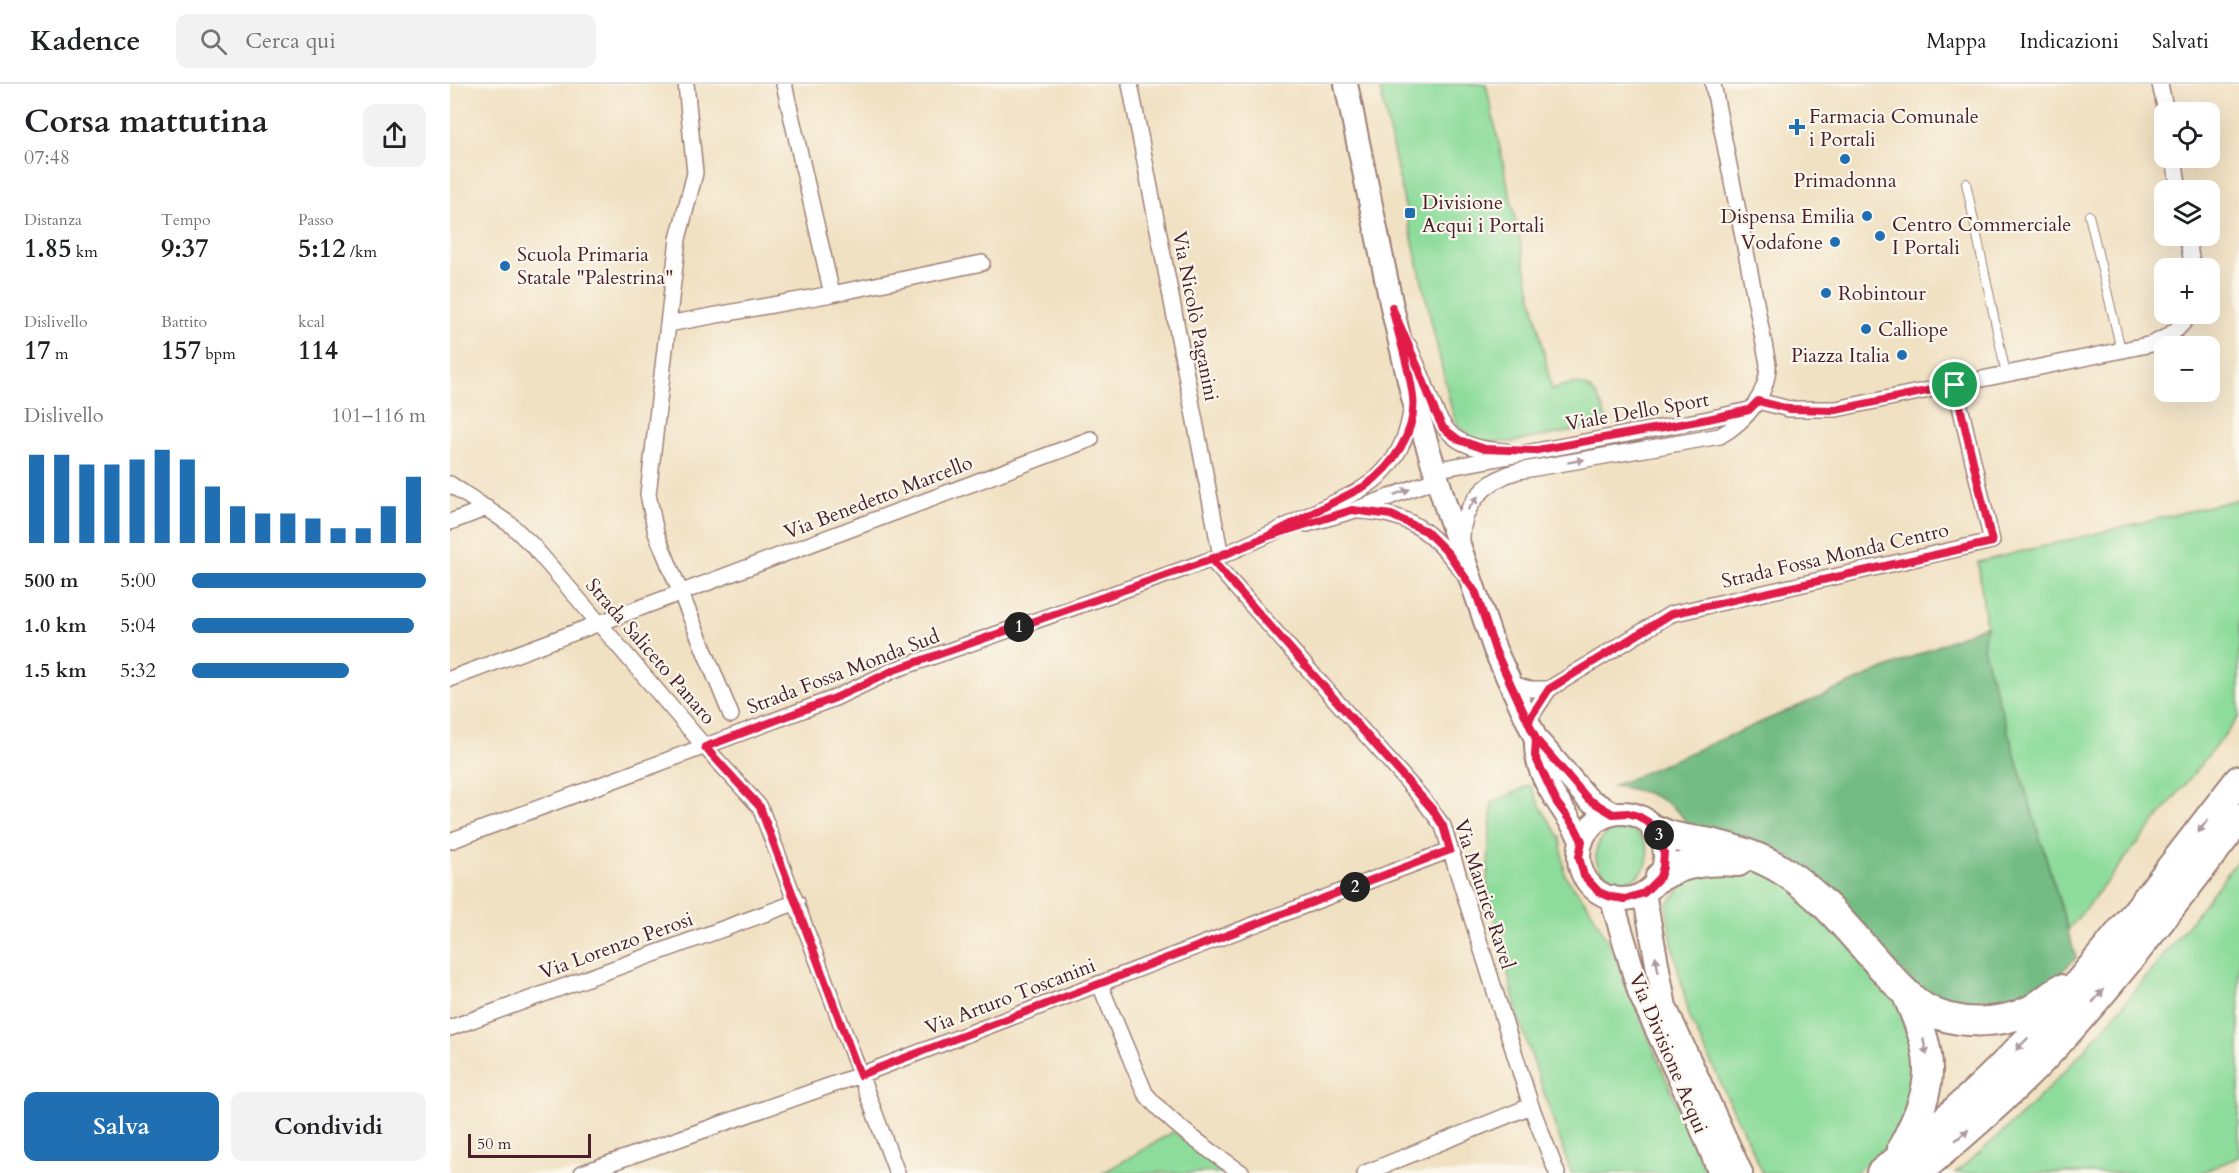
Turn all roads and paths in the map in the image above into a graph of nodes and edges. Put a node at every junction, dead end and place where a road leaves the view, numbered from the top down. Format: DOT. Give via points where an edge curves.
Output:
graph roads {
  1 [pos="686,84"];
  2 [pos="784,84"];
  3 [pos="1130,84"];
  4 [pos="1346,84"];
  5 [pos="1713,84"];
  6 [pos="2160,84"];
  7 [pos="2164,102"];
  8 [pos="1966,183"];
  9 [pos="2089,214"];
  10 [pos="982,263"];
  11 [pos="832,294"];
  12 [pos="1392,307"];
  13 [pos="668,324"];
  14 [pos="2184,324"];
  15 [pos="2121,350"];
  16 [pos="2006,374"];
  17 [pos="1955,385"];
  18 [pos="1413,398"];
  19 [pos="1754,406"];
  20 [pos="1091,439"];
  21 [pos="1532,451"];
  22 [pos="1436,474"];
  23 [pos="450,484"];
  24 [pos="487,508"];
  25 [pos="1352,510"];
  26 [pos="450,522"];
  27 [pos="1266,537"];
  28 [pos="1463,557"];
  29 [pos="1216,558"];
  30 [pos="1476,593"];
  31 [pos="680,594"];
  32 [pos="601,624"];
  33 [pos="450,679"];
  34 [pos="1508,682"];
  35 [pos="1549,689"];
  36 [pos="731,715"];
  37 [pos="1533,732"];
  38 [pos="705,747"];
  39 [pos="2239,780"];
  40 [pos="1613,814"];
  41 [pos="2239,819"];
  42 [pos="1656,830"];
  43 [pos="450,841"];
  44 [pos="1582,841"];
  45 [pos="1450,850"];
  46 [pos="1772,863"];
  47 [pos="1652,885"];
  48 [pos="1611,897"];
  49 [pos="797,902"];
  50 [pos="2089,969"];
  51 [pos="1100,985"];
  52 [pos="1905,992"];
  53 [pos="450,1028"];
  54 [pos="860,1075"];
  55 [pos="1532,1106"];
  56 [pos="1897,1170"];
  57 [pos="582,1173"];
  58 [pos="897,1173"];
  59 [pos="1242,1173"];
  60 [pos="1365,1173"];
  61 [pos="1557,1173"];
  62 [pos="1720,1173"];
  63 [pos="1741,1173"];
  1 -- 13 [label="street" via="695,173 678,239"];
  2 -- 11 [label="street"];
  3 -- 29 [label="street, Via Nicolò Paganini"];
  4 -- 12 [label="main road"];
  5 -- 19 [label="street, Viale Dello Sport" via="1768,364 1766,385"];
  6 -- 7 [label="street"];
  8 -- 16 [label="lane"];
  9 -- 15 [label="lane"];
  10 -- 11 [label="street"];
  11 -- 13 [label="street"];
  12 -- 18 [label="main road"];
  12 -- 21 [label="street, Viale Dello Sport" via="1443,428 1459,440 1485,449"];
  13 -- 31 [label="street" via="648,494 656,532"];
  14 -- 15 [label="street, Viale Dello Sport" via="2152,344"];
  15 -- 16 [label="street, Viale Dello Sport"];
  16 -- 17 [label="street, Viale Dello Sport"];
  17 -- 19 [label="street, Viale Dello Sport" via="1836,410"];
  17 -- 35 [label="street, Strada Fossa Monda Centro" via="1992,542 1671,614"];
  18 -- 22 [label="main road"];
  18 -- 27 [label="street, Strada Fossa Monda Sud" via="1404,442 1380,476"];
  19 -- 21 [label="street, Viale Dello Sport" via="1708,419"];
  28 -- 19 [label="street, Viale Dello Sport, one-way" via="1461,534 1467,511 1495,480 1518,471 1720,436"];
  20 -- 31 [label="street, Via Benedetto Marcello"];
  21 -- 22 [label="street, Viale Dello Sport"];
  25 -- 22 [label="street, Strada Fossa Monda Sud, one-way"];
  22 -- 28 [label="main road"];
  23 -- 24 [label="street, Strada Saliceto Panaro"];
  24 -- 26 [label="street"];
  24 -- 32 [label="street, Strada Saliceto Panaro" via="532,545"];
  25 -- 27 [label="street, Strada Fossa Monda Sud"];
  25 -- 30 [label="street" via="1391,515 1426,531 1448,553"];
  27 -- 29 [label="street, Strada Fossa Monda Sud"];
  28 -- 30 [label="main road"];
  29 -- 38 [label="street, Strada Fossa Monda Sud" via="894,670 835,698"];
  29 -- 45 [label="street, Via Maurice Ravel" via="1432,809 1443,826"];
  30 -- 34 [label="main road"];
  31 -- 32 [label="street, Via Benedetto Marcello"];
  31 -- 36 [label="street"];
  32 -- 33 [label="street, Via Benedetto Marcello"];
  32 -- 38 [label="street, Strada Saliceto Panaro"];
  34 -- 35 [label="street" via="1529,689"];
  34 -- 37 [label="main road"];
  35 -- 37 [label="street, Strada Fossa Monda Centro" via="1530,718"];
  37 -- 40 [label="main road" via="1588,799"];
  37 -- 44 [label="main road" via="1535,756 1545,780"];
  38 -- 43 [label="street, Strada Fossa Monda Sud"];
  38 -- 49 [label="street, Strada Saliceto Panaro" via="760,807"];
  39 -- 50 [label="highway, one-way"];
  40 -- 42 [label="main road" via="1638,816"];
  40 -- 44 [label="main road" via="1594,823"];
  56 -- 41 [label="highway, one-way" via="1989,1113 2069,1031"];
  42 -- 46 [label="highway" via="1669,837 1737,850"];
  42 -- 47 [label="main road" via="1664,852 1663,867"];
  44 -- 48 [label="main road" via="1579,857 1584,876 1599,892"];
  45 -- 51 [label="street, Via Arturo Toscanini"];
  45 -- 55 [label="street, Via Maurice Ravel"];
  46 -- 47 [label="highway" via="1704,861 1680,866"];
  46 -- 52 [label="highway" via="1826,907"];
  47 -- 48 [label="main road" via="1625,899"];
  63 -- 47 [label="main road, Via Divisione Acqui, one-way" via="1665,1007"];
  48 -- 62 [label="main road, Via Divisione Acqui" via="1640,994"];
  49 -- 53 [label="street, Via Lorenzo Perosi"];
  49 -- 54 [label="street, Strada Saliceto Panaro"];
  50 -- 52 [label="highway" via="2031,1009 1995,1020 1942,1017"];
  50 -- 56 [label="highway, one-way" via="2047,1019"];
  51 -- 54 [label="street, Via Arturo Toscanini"];
  51 -- 59 [label="street" via="1145,1094 1173,1122"];
  52 -- 56 [label="highway, one-way" via="1923,1036 1929,1065 1924,1101"];
  54 -- 57 [label="street, Via Arturo Toscanini"];
  54 -- 58 [label="street, Strada Saliceto Panaro"];
  55 -- 60 [label="street"];
  55 -- 61 [label="street, Via Maurice Ravel"];
}
